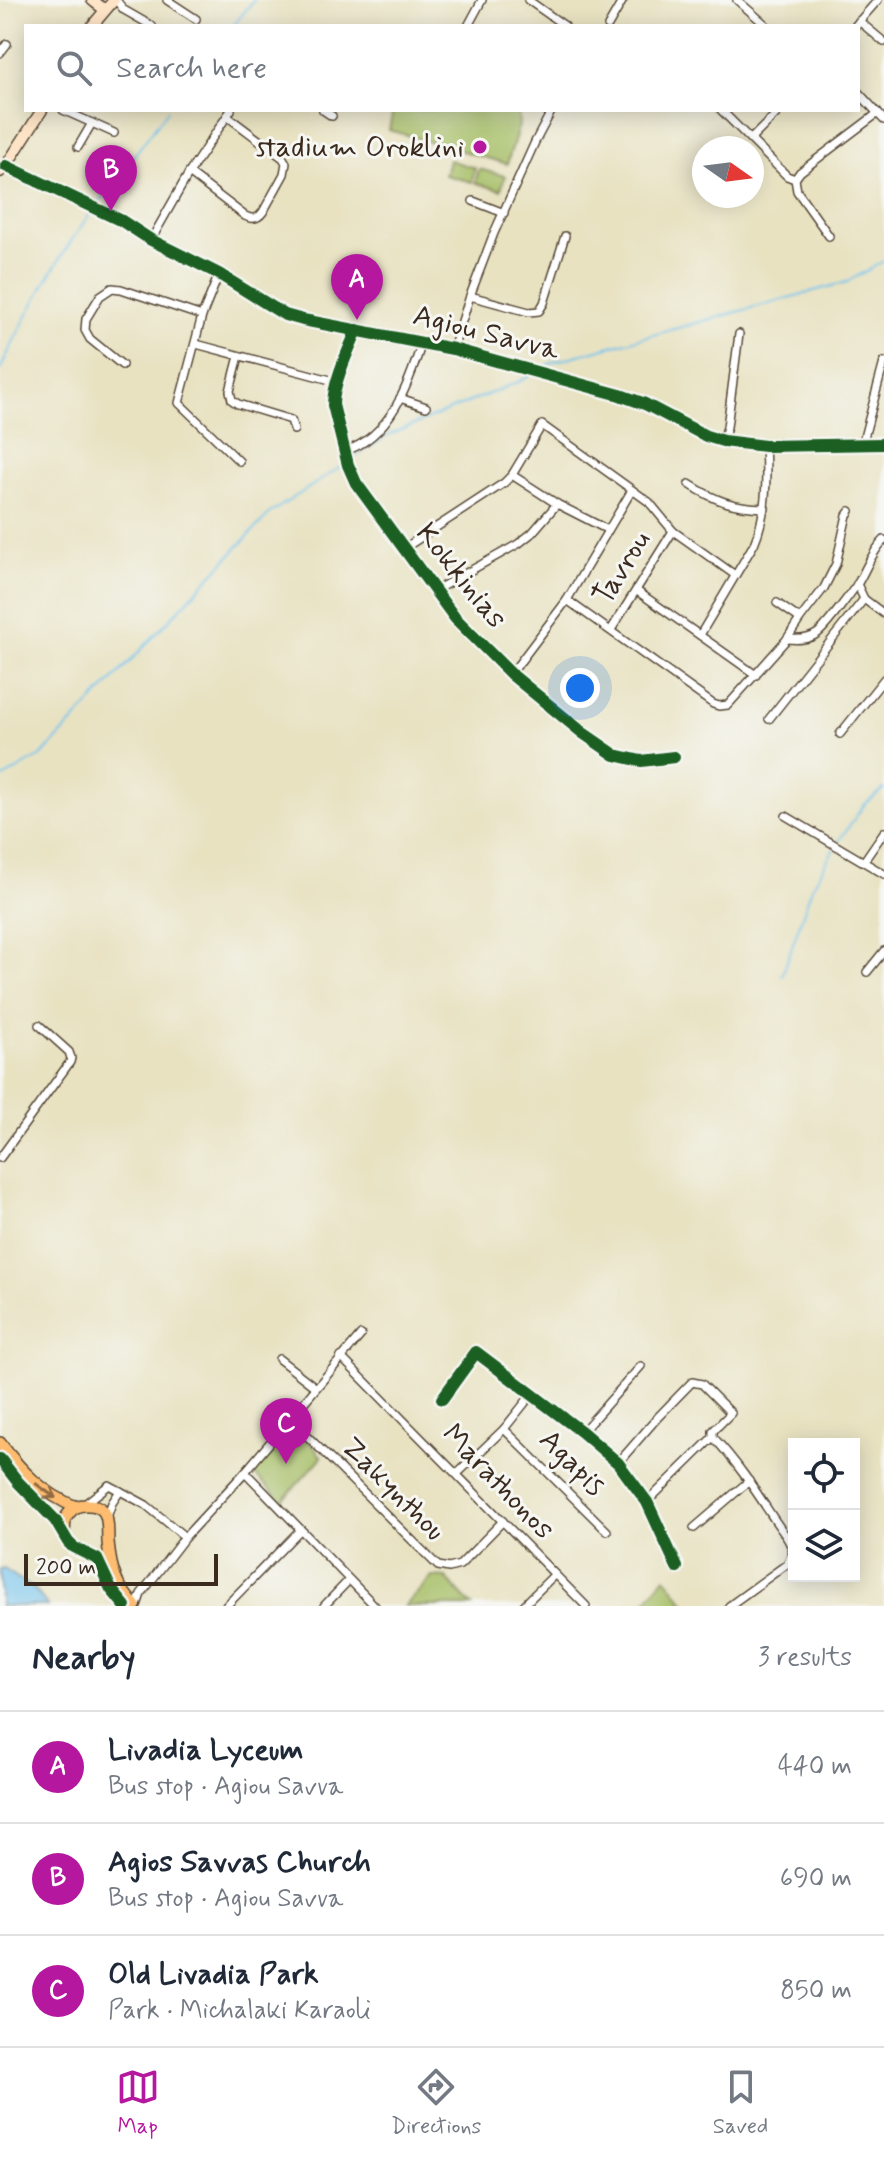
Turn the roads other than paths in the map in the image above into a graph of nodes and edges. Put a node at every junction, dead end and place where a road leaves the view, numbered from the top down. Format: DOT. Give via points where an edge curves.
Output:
graph roads {
  1 [pos="92,0"];
  2 [pos="115,0"];
  3 [pos="167,0"];
  4 [pos="482,0"];
  5 [pos="528,0"];
  6 [pos="623,0"];
  7 [pos="737,0"];
  8 [pos="878,0"];
  9 [pos="105,10"];
  10 [pos="196,19"];
  11 [pos="94,24"];
  12 [pos="148,24"];
  13 [pos="469,24"];
  14 [pos="562,24"];
  15 [pos="609,24"];
  16 [pos="765,24"];
  17 [pos="857,24"];
  18 [pos="860,26"];
  19 [pos="884,42"];
  20 [pos="7,44"];
  21 [pos="0,53"];
  22 [pos="860,94"];
  23 [pos="41,112"];
  24 [pos="67,112"];
  25 [pos="326,112"];
  26 [pos="551,112"];
  27 [pos="723,112"];
  28 [pos="778,112"];
  29 [pos="229,113"];
  30 [pos="878,113"];
  31 [pos="332,116"];
  32 [pos="884,120"];
  33 [pos="92,123"];
  34 [pos="114,133"];
  35 [pos="748,136"];
  36 [pos="754,136"];
  37 [pos="78,147"];
  38 [pos="764,152"];
  39 [pos="3,169"];
  40 [pos="189,173"];
  41 [pos="795,179"];
  42 [pos="473,201"];
  43 [pos="504,213"];
  44 [pos="565,236"];
  45 [pos="829,236"];
  46 [pos="151,240"];
  47 [pos="219,274"];
  48 [pos="470,296"];
  49 [pos="202,316"];
  50 [pos="357,330"];
  51 [pos="739,334"];
  52 [pos="422,342"];
  53 [pos="196,344"];
  54 [pos="453,349"];
  55 [pos="239,356"];
  56 [pos="884,362"];
  57 [pos="122,365"];
  58 [pos="338,382"];
  59 [pos="400,398"];
  60 [pos="426,407"];
  61 [pos="294,430"];
  62 [pos="723,441"];
  63 [pos="884,444"];
  64 [pos="862,445"];
  65 [pos="765,446"];
  66 [pos="346,453"];
  67 [pos="239,461"];
  68 [pos="512,475"];
  69 [pos="689,484"];
  70 [pos="632,490"];
  71 [pos="557,504"];
  72 [pos="765,508"];
  73 [pos="850,511"];
  74 [pos="608,530"];
  75 [pos="673,531"];
  76 [pos="884,540"];
  77 [pos="403,549"];
  78 [pos="735,575"];
  79 [pos="857,584"];
  80 [pos="434,591"];
  81 [pos="637,591"];
  82 [pos="864,599"];
  83 [pos="567,600"];
  84 [pos="777,603"];
  85 [pos="884,614"];
  86 [pos="800,619"];
  87 [pos="611,630"];
  88 [pos="700,635"];
  89 [pos="787,639"];
  90 [pos="511,674"];
  91 [pos="756,675"];
  92 [pos="884,680"];
  93 [pos="769,719"];
  94 [pos="840,734"];
  95 [pos="674,757"];
  96 [pos="786,816"];
  97 [pos="884,832"];
  98 [pos="864,861"];
  99 [pos="884,874"];
  100 [pos="884,951"];
  101 [pos="867,972"];
  102 [pos="39,1025"];
  103 [pos="0,1158"];
  104 [pos="361,1335"];
  105 [pos="341,1357"];
  106 [pos="279,1359"];
  107 [pos="641,1366"];
  108 [pos="315,1387"];
  109 [pos="532,1394"];
  110 [pos="442,1399"];
  111 [pos="290,1419"];
  112 [pos="504,1429"];
  113 [pos="582,1432"];
  114 [pos="713,1437"];
  115 [pos="0,1443"];
  116 [pos="0,1459"];
  117 [pos="618,1463"];
  118 [pos="245,1472"];
  119 [pos="457,1474"];
  120 [pos="749,1481"];
  121 [pos="120,1491"];
  122 [pos="647,1502"];
  123 [pos="79,1506"];
  124 [pos="107,1517"];
  125 [pos="503,1521"];
  126 [pos="694,1528"];
  127 [pos="300,1530"];
  128 [pos="607,1531"];
  129 [pos="64,1535"];
  130 [pos="107,1537"];
  131 [pos="185,1537"];
  132 [pos="80,1550"];
  133 [pos="677,1567"];
  134 [pos="554,1575"];
  135 [pos="349,1580"];
  136 [pos="141,1594"];
  137 [pos="126,1601"];
  138 [pos="136,1606"];
  139 [pos="226,1606"];
  140 [pos="324,1606"];
  141 [pos="375,1606"];
  142 [pos="523,1606"];
  143 [pos="586,1606"];
  144 [pos="729,1606"];
  1 -- 9 [label="street"];
  2 -- 9 [label="street"];
  2 -- 12 [label="street"];
  3 -- 10 [label="street"];
  4 -- 13 [label="street"];
  5 -- 14 [label="street"];
  6 -- 15 [label="street"];
  7 -- 16 [label="street"];
  8 -- 17 [label="street"];
  9 -- 11 [label="street"];
  18 -- 19 [label="street"];
  20 -- 21 [label="street"];
  22 -- 30 [label="street"];
  23 -- 39 [label="street"];
  24 -- 33 [label="street"];
  25 -- 31 [label="street"];
  26 -- 43 [label="street"];
  27 -- 35 [label="street"];
  28 -- 36 [label="street"];
  29 -- 40 [label="street"];
  29 -- 40 [label="street" via="286,163 261,214 245,216"];
  30 -- 32 [label="street"];
  30 -- 41 [label="street"];
  33 -- 34 [label="street"];
  33 -- 37 [label="street"];
  38 -- 41 [label="street"];
  39 -- 46 [label="street, Agiou Savva" via="68,195"];
  40 -- 46 [label="street"];
  41 -- 45 [label="street" via="797,191"];
  42 -- 43 [label="street"];
  43 -- 48 [label="street"];
  44 -- 48 [label="street" via="539,311"];
  46 -- 47 [label="street, Agiou Savva"];
  47 -- 49 [label="street"];
  47 -- 50 [label="street, Agiou Savva" via="285,315"];
  48 -- 54 [label="street"];
  49 -- 53 [label="street"];
  49 -- 57 [label="street" via="121,289 107,290 85,330"];
  50 -- 52 [label="street, Agiou Savva"];
  50 -- 58 [label="street, Kokkinias"];
  51 -- 62 [label="street"];
  52 -- 54 [label="street, Agiou Savva"];
  52 -- 59 [label="street"];
  53 -- 55 [label="street"];
  53 -- 67 [label="street" via="179,403"];
  54 -- 62 [label="street, Agiou Savva" via="633,399"];
  55 -- 58 [label="street"];
  55 -- 61 [label="street" via="232,400 291,420"];
  56 -- 64 [label="street"];
  58 -- 66 [label="street, Kokkinias" via="333,405"];
  59 -- 60 [label="street"];
  59 -- 66 [label="street" via="383,426"];
  62 -- 65 [label="street, Agiou Savva"];
  63 -- 64 [label="street, Agiou Savva"];
  64 -- 65 [label="street, Agiou Savva"];
  65 -- 72 [label="street"];
  66 -- 77 [label="street, Kokkinias" via="356,483"];
  68 -- 70 [label="street" via="542,425"];
  68 -- 71 [label="street"];
  68 -- 77 [label="street"];
  69 -- 72 [label="street" via="723,503"];
  70 -- 74 [label="street"];
  70 -- 75 [label="street"];
  71 -- 74 [label="street"];
  71 -- 80 [label="street" via="518,544"];
  72 -- 78 [label="street" via="754,544"];
  73 -- 86 [label="street" via="832,575"];
  74 -- 83 [label="street"];
  75 -- 78 [label="street"];
  75 -- 81 [label="street, Tavrou"];
  76 -- 79 [label="street"];
  77 -- 80 [label="street, Kokkinias"];
  78 -- 88 [label="street"];
  79 -- 82 [label="street"];
  79 -- 89 [label="street" via="818,632"];
  80 -- 90 [label="street, Kokkinias"];
  81 -- 87 [label="street, Tavrou"];
  81 -- 88 [label="street"];
  82 -- 85 [label="street"];
  82 -- 93 [label="street"];
  83 -- 87 [label="street"];
  83 -- 90 [label="street"];
  84 -- 86 [label="street"];
  86 -- 89 [label="street"];
  87 -- 91 [label="street" via="719,706 733,701"];
  88 -- 91 [label="street"];
  89 -- 91 [label="street"];
  90 -- 95 [label="street, Kokkinias" via="615,755 641,761"];
  92 -- 94 [label="street"];
  96 -- 98 [label="street"];
  97 -- 98 [label="street"];
  98 -- 99 [label="street"];
  100 -- 101 [label="street"];
  102 -- 103 [label="street" via="69,1052 70,1062"];
  104 -- 105 [label="street"];
  105 -- 108 [label="street"];
  105 -- 119 [label="street, Marathonos"];
  106 -- 108 [label="street"];
  107 -- 113 [label="street"];
  108 -- 111 [label="street"];
  109 -- 110 [label="street" via="476,1352"];
  109 -- 112 [label="street"];
  109 -- 113 [label="street"];
  111 -- 118 [label="street"];
  111 -- 125 [label="street, Zakynthou" via="438,1566 460,1565"];
  112 -- 119 [label="street"];
  112 -- 128 [label="street, Agapis"];
  113 -- 117 [label="street"];
  114 -- 117 [label="street" via="731,1413 702,1384 692,1382"];
  114 -- 120 [label="street"];
  114 -- 122 [label="street"];
  115 -- 123 [label="main road, one-way" via="50,1495"];
  116 -- 129 [label="main road"];
  117 -- 122 [label="street"];
  118 -- 127 [label="street"];
  118 -- 131 [label="street"];
  119 -- 125 [label="street, Marathonos"];
  120 -- 126 [label="street"];
  120 -- 144 [label="street" via="791,1546 790,1560"];
  121 -- 123 [label="street" via="109,1485"];
  121 -- 124 [label="street"];
  121 -- 131 [label="street"];
  122 -- 133 [label="street"];
  123 -- 124 [label="main road" via="97,1507"];
  123 -- 129 [label="main road" via="65,1519"];
  124 -- 130 [label="main road"];
  125 -- 134 [label="street, Marathonos"];
  127 -- 135 [label="street"];
  127 -- 139 [label="street"];
  129 -- 132 [label="main road"];
  130 -- 132 [label="main road" via="96,1549"];
  130 -- 137 [label="main road"];
  131 -- 136 [label="street"];
  132 -- 137 [label="main road" via="97,1559 111,1589"];
  134 -- 142 [label="street"];
  134 -- 143 [label="street, Marathonos"];
  135 -- 140 [label="street"];
  135 -- 141 [label="street"];
  136 -- 137 [label="street"];
  136 -- 138 [label="street"];
  137 -- 138 [label="main road"];
}
